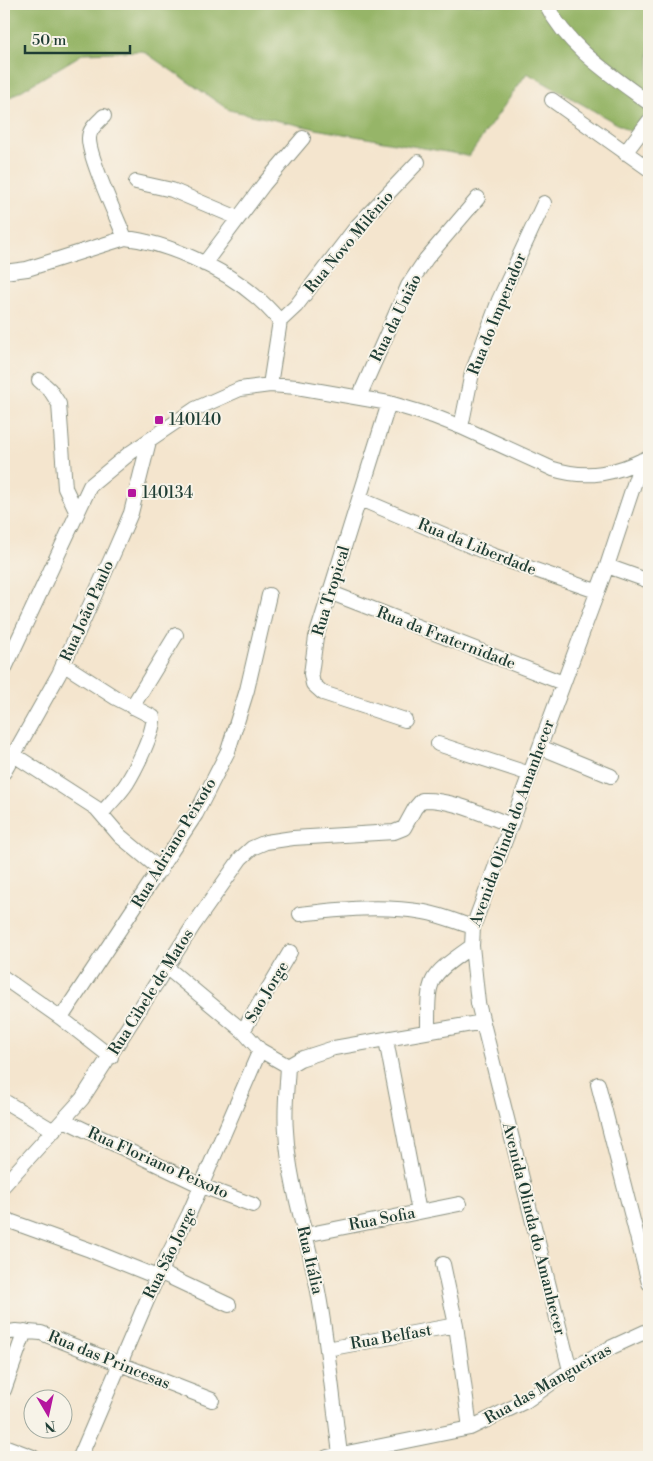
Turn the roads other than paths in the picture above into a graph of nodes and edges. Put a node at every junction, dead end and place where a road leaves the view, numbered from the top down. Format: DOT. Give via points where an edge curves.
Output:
graph roads {
  1 [pos="546,4"];
  2 [pos="552,100"];
  3 [pos="649,103"];
  4 [pos="104,116"];
  5 [pos="649,121"];
  6 [pos="303,138"];
  7 [pos="625,152"];
  8 [pos="418,162"];
  9 [pos="649,169"];
  10 [pos="136,182"];
  11 [pos="478,198"];
  12 [pos="544,203"];
  13 [pos="238,218"];
  14 [pos="125,238"];
  15 [pos="204,264"];
  16 [pos="4,272"];
  17 [pos="280,321"];
  18 [pos="39,380"];
  19 [pos="270,385"];
  20 [pos="359,397"];
  21 [pos="389,403"];
  22 [pos="461,427"];
  23 [pos="149,442"];
  24 [pos="646,458"];
  25 [pos="360,499"];
  26 [pos="76,511"];
  27 [pos="607,566"];
  28 [pos="649,581"];
  29 [pos="596,590"];
  30 [pos="329,592"];
  31 [pos="269,595"];
  32 [pos="176,635"];
  33 [pos="63,664"];
  34 [pos="4,670"];
  35 [pos="563,684"];
  36 [pos="132,707"];
  37 [pos="405,720"];
  38 [pos="438,744"];
  39 [pos="540,747"];
  40 [pos="14,755"];
  41 [pos="4,772"];
  42 [pos="530,774"];
  43 [pos="611,776"];
  44 [pos="102,813"];
  45 [pos="511,824"];
  46 [pos="161,870"];
  47 [pos="300,914"];
  48 [pos="473,927"];
  49 [pos="472,946"];
  50 [pos="290,952"];
  51 [pos="166,967"];
  52 [pos="4,978"];
  53 [pos="62,1018"];
  54 [pos="483,1022"];
  55 [pos="428,1031"];
  56 [pos="243,1032"];
  57 [pos="386,1040"];
  58 [pos="260,1050"];
  59 [pos="111,1057"];
  60 [pos="288,1066"];
  61 [pos="598,1084"];
  62 [pos="4,1101"];
  63 [pos="64,1120"];
  64 [pos="54,1131"];
  65 [pos="4,1185"];
  66 [pos="202,1186"];
  67 [pos="460,1204"];
  68 [pos="253,1205"];
  69 [pos="419,1212"];
  70 [pos="4,1219"];
  71 [pos="305,1235"];
  72 [pos="443,1264"];
  73 [pos="158,1274"];
  74 [pos="649,1283"];
  75 [pos="229,1304"];
  76 [pos="456,1325"];
  77 [pos="649,1330"];
  78 [pos="25,1331"];
  79 [pos="4,1333"];
  80 [pos="327,1349"];
  81 [pos="118,1365"];
  82 [pos="570,1370"];
  83 [pos="4,1390"];
  84 [pos="212,1400"];
  85 [pos="470,1428"];
  86 [pos="4,1446"];
  87 [pos="333,1456"];
  88 [pos="33,1457"];
  89 [pos="80,1457"];
  1 -- 3 [label="street" via="565,34 580,50"];
  2 -- 7 [label="street"];
  4 -- 14 [label="street" via="88,137"];
  5 -- 7 [label="street"];
  6 -- 13 [label="street"];
  7 -- 9 [label="street"];
  8 -- 17 [label="street, Rua Novo Milênio" via="357,226 296,306"];
  10 -- 13 [label="street" via="172,190"];
  11 -- 20 [label="street, Rua da União" via="426,259 408,286"];
  12 -- 22 [label="street, Rua do Imperador" via="499,300 472,373"];
  13 -- 15 [label="street"];
  14 -- 15 [label="street" via="154,244"];
  14 -- 16 [label="street" via="27,269"];
  15 -- 17 [label="street" via="255,296"];
  17 -- 19 [label="street"];
  18 -- 26 [label="street" via="59,404 65,488"];
  19 -- 20 [label="street"];
  19 -- 23 [label="street" via="240,389 218,397"];
  20 -- 21 [label="street"];
  21 -- 22 [label="street"];
  21 -- 25 [label="street, Rua Tropical"];
  22 -- 24 [label="street" via="572,475 617,470"];
  23 -- 26 [label="street" via="90,486"];
  23 -- 33 [label="street, Rua João Paulo" via="131,512"];
  24 -- 27 [label="street, Avenida Olinda do Amanhecer"];
  25 -- 29 [label="street, Rua da Liberdade" via="492,556"];
  25 -- 30 [label="street, Rua Tropical"];
  26 -- 34 [label="street"];
  27 -- 28 [label="street"];
  27 -- 29 [label="street, Avenida Olinda do Amanhecer"];
  29 -- 35 [label="street, Avenida Olinda do Amanhecer"];
  30 -- 35 [label="street, Rua da Fraternidade"];
  30 -- 37 [label="street, Rua Tropical" via="311,661 313,684 317,690 333,698"];
  31 -- 46 [label="street, Rua Adriano Peixoto" via="247,690 228,751 196,814"];
  32 -- 36 [label="street"];
  33 -- 36 [label="street"];
  33 -- 40 [label="street, Rua João Paulo"];
  35 -- 39 [label="street, Avenida Olinda do Amanhecer"];
  36 -- 44 [label="street" via="153,717 154,723 126,784"];
  38 -- 42 [label="street"];
  39 -- 42 [label="street, Avenida Olinda do Amanhecer"];
  39 -- 43 [label="street"];
  40 -- 41 [label="street, Rua João Paulo"];
  40 -- 44 [label="street"];
  42 -- 45 [label="street, Avenida Olinda do Amanhecer"];
  44 -- 46 [label="street" via="120,836"];
  45 -- 48 [label="street, Avenida Olinda do Amanhecer"];
  45 -- 51 [label="street, Rua Cibele de Matos" via="450,804 422,800 404,828 394,832 266,842 241,858"];
  46 -- 53 [label="street, Rua Adriano Peixoto"];
  47 -- 48 [label="street" via="346,908 396,909 426,912"];
  48 -- 49 [label="street, Avenida Olinda do Amanhecer"];
  49 -- 54 [label="street, Avenida Olinda do Amanhecer"];
  49 -- 55 [label="street" via="435,974 428,988"];
  50 -- 56 [label="street, Sao Jorge"];
  51 -- 56 [label="street"];
  51 -- 59 [label="street, Rua Cibele de Matos"];
  52 -- 53 [label="street"];
  53 -- 59 [label="street"];
  54 -- 55 [label="street"];
  54 -- 82 [label="street, Avenida Olinda do Amanhecer"];
  55 -- 57 [label="street"];
  56 -- 58 [label="street"];
  57 -- 60 [label="street" via="327,1050 300,1058"];
  57 -- 69 [label="street"];
  58 -- 60 [label="street"];
  58 -- 66 [label="street, Rua São Jorge"];
  59 -- 63 [label="street, Rua Cibele de Matos"];
  60 -- 71 [label="street, Rua Itália" via="286,1130 296,1201"];
  61 -- 74 [label="street"];
  62 -- 64 [label="street"];
  63 -- 64 [label="street, Rua Cibele de Matos"];
  63 -- 66 [label="street, Rua Floriano Peixoto"];
  64 -- 65 [label="street, Rua Cibele de Matos"];
  66 -- 68 [label="street, Rua Floriano Peixoto"];
  66 -- 73 [label="street, Rua São Jorge"];
  67 -- 69 [label="street, Rua Sofia"];
  69 -- 71 [label="street, Rua Sofia"];
  70 -- 73 [label="street"];
  71 -- 80 [label="street, Rua Itália" via="318,1288"];
  72 -- 76 [label="street"];
  73 -- 75 [label="street"];
  73 -- 81 [label="street, Rua São Jorge"];
  76 -- 80 [label="street, Rua Belfast"];
  76 -- 85 [label="street"];
  77 -- 82 [label="street, Rua das Mangueiras"];
  78 -- 79 [label="street, Rua das Princesas"];
  78 -- 81 [label="street, Rua das Princesas" via="41,1333"];
  78 -- 83 [label="street"];
  80 -- 87 [label="street, Rua Itália"];
  81 -- 84 [label="street, Rua das Princesas"];
  81 -- 89 [label="street, Rua São Jorge"];
  82 -- 85 [label="street, Rua das Mangueiras" via="526,1401"];
  85 -- 87 [label="street, Rua das Mangueiras"];
  86 -- 88 [label="street"];
}
